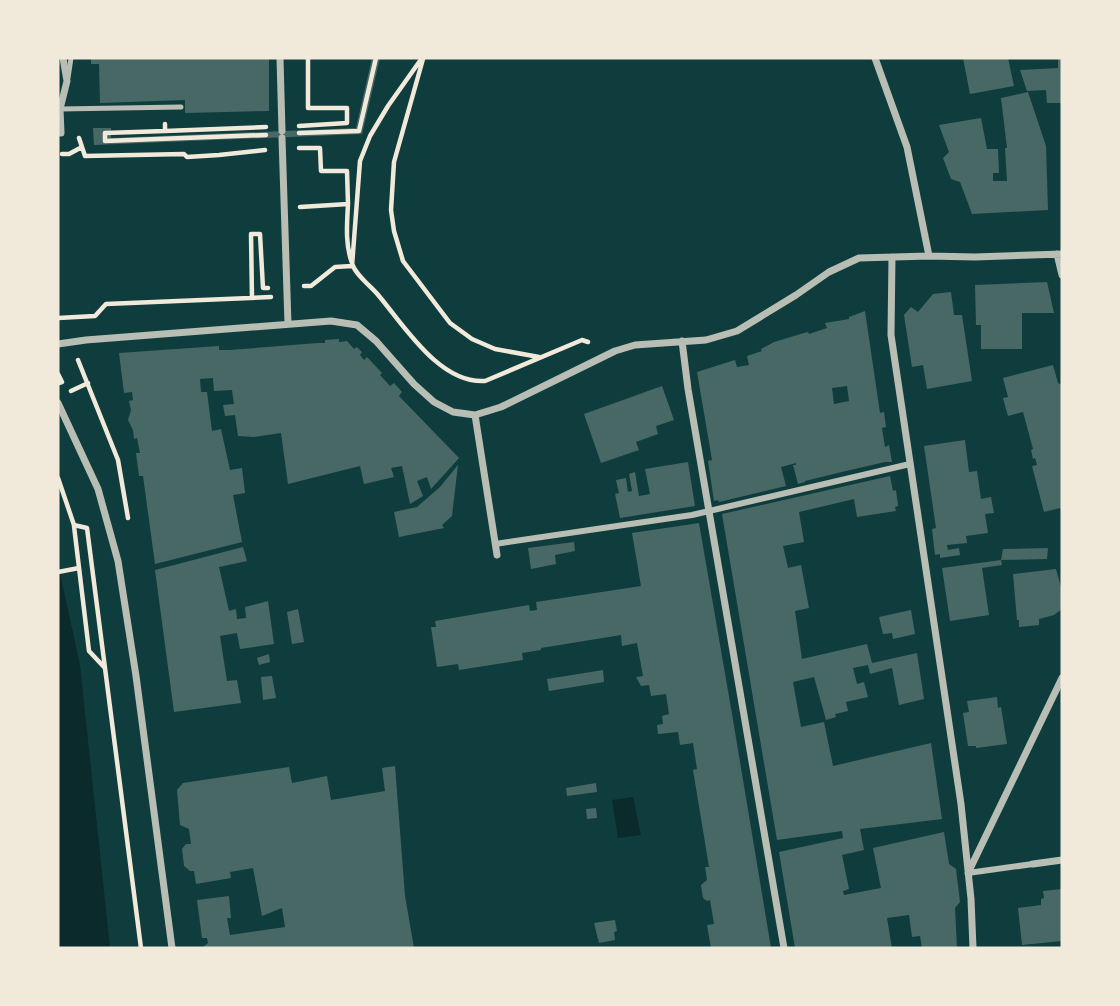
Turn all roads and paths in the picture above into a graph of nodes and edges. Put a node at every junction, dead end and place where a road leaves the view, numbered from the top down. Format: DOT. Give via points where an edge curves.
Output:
graph roads {
  1 [pos="63,58"];
  2 [pos="71,58"];
  3 [pos="280,58"];
  4 [pos="308,58"];
  5 [pos="376,58"];
  6 [pos="423,58"];
  7 [pos="875,58"];
  8 [pos="67,81"];
  9 [pos="181,107"];
  10 [pos="61,109"];
  11 [pos="302,125"];
  12 [pos="165,131"];
  13 [pos="282,132"];
  14 [pos="58,133"];
  15 [pos="105,133"];
  16 [pos="296,134"];
  17 [pos="269,135"];
  18 [pos="79,137"];
  19 [pos="82,147"];
  20 [pos="294,148"];
  21 [pos="267,149"];
  22 [pos="69,154"];
  23 [pos="348,204"];
  24 [pos="283,208"];
  25 [pos="1060,254"];
  26 [pos="929,256"];
  27 [pos="892,257"];
  28 [pos="352,266"];
  29 [pos="1062,275"];
  30 [pos="321,279"];
  31 [pos="286,287"];
  32 [pos="58,318"];
  33 [pos="288,324"];
  34 [pos="582,340"];
  35 [pos="69,341"];
  36 [pos="682,341"];
  37 [pos="58,344"];
  38 [pos="539,357"];
  39 [pos="58,374"];
  40 [pos="58,383"];
  41 [pos="58,402"];
  42 [pos="475,415"];
  43 [pos="910,464"];
  44 [pos="58,478"];
  45 [pos="709,511"];
  46 [pos="129,521"];
  47 [pos="74,526"];
  48 [pos="495,544"];
  49 [pos="496,555"];
  50 [pos="78,568"];
  51 [pos="58,572"];
  52 [pos="105,668"];
  53 [pos="1062,678"];
  54 [pos="1062,860"];
  55 [pos="1033,864"];
  56 [pos="968,873"];
  57 [pos="141,948"];
  58 [pos="172,948"];
  59 [pos="784,948"];
  60 [pos="973,948"];
  1 -- 8 [label="street"];
  2 -- 8 [label="lane"];
  3 -- 13 [label="street"];
  4 -- 11 [label="path" via="308,108 347,108 346,123"];
  5 -- 16 [label="path" via="359,131"];
  6 -- 28 [label="path" via="388,106 360,161"];
  6 -- 38 [label="path" via="394,162 391,211 403,261 450,323 472,339 495,349"];
  7 -- 26 [label="street" via="907,147"];
  8 -- 10 [label="street"];
  9 -- 10 [label="lane"];
  10 -- 14 [label="street"];
  12 -- 13 [label="path"];
  13 -- 24 [label="street"];
  15 -- 17 [label="path" via="105,141"];
  18 -- 19 [label="path"];
  19 -- 21 [label="path" via="85,156 187,157"];
  19 -- 22 [label="path"];
  20 -- 23 [label="path" via="320,148 321,171 347,171"];
  23 -- 24 [label="path"];
  23 -- 28 [label="path"];
  24 -- 31 [label="street"];
  25 -- 26 [label="street"];
  25 -- 29 [label="street"];
  26 -- 27 [label="street"];
  27 -- 36 [label="street" via="856,259 737,331"];
  27 -- 43 [label="street" via="891,335"];
  28 -- 30 [label="path" via="335,267"];
  28 -- 38 [label="path" via="432,358 460,378 485,381"];
  31 -- 32 [label="path" via="263,288 260,234 251,234 255,298 106,304 95,316"];
  31 -- 33 [label="street"];
  32 -- 35 [label="path"];
  33 -- 35 [label="street"];
  33 -- 42 [label="street" via="331,321 357,325 434,402 453,412"];
  34 -- 38 [label="path"];
  35 -- 37 [label="street"];
  35 -- 46 [label="path" via="118,460"];
  36 -- 42 [label="street" via="615,351 501,407"];
  36 -- 45 [label="street"];
  39 -- 40 [label="path" via="62,382"];
  41 -- 58 [label="street" via="97,489 118,561"];
  42 -- 48 [label="street"];
  43 -- 45 [label="street"];
  43 -- 56 [label="street"];
  44 -- 47 [label="path"];
  45 -- 48 [label="street"];
  45 -- 59 [label="street"];
  47 -- 50 [label="path"];
  47 -- 52 [label="path" via="87,528"];
  48 -- 49 [label="street"];
  50 -- 51 [label="path"];
  50 -- 52 [label="path" via="89,651"];
  52 -- 57 [label="path"];
  53 -- 56 [label="street"];
  54 -- 55 [label="street"];
  55 -- 56 [label="street"];
  56 -- 60 [label="street"];
}
